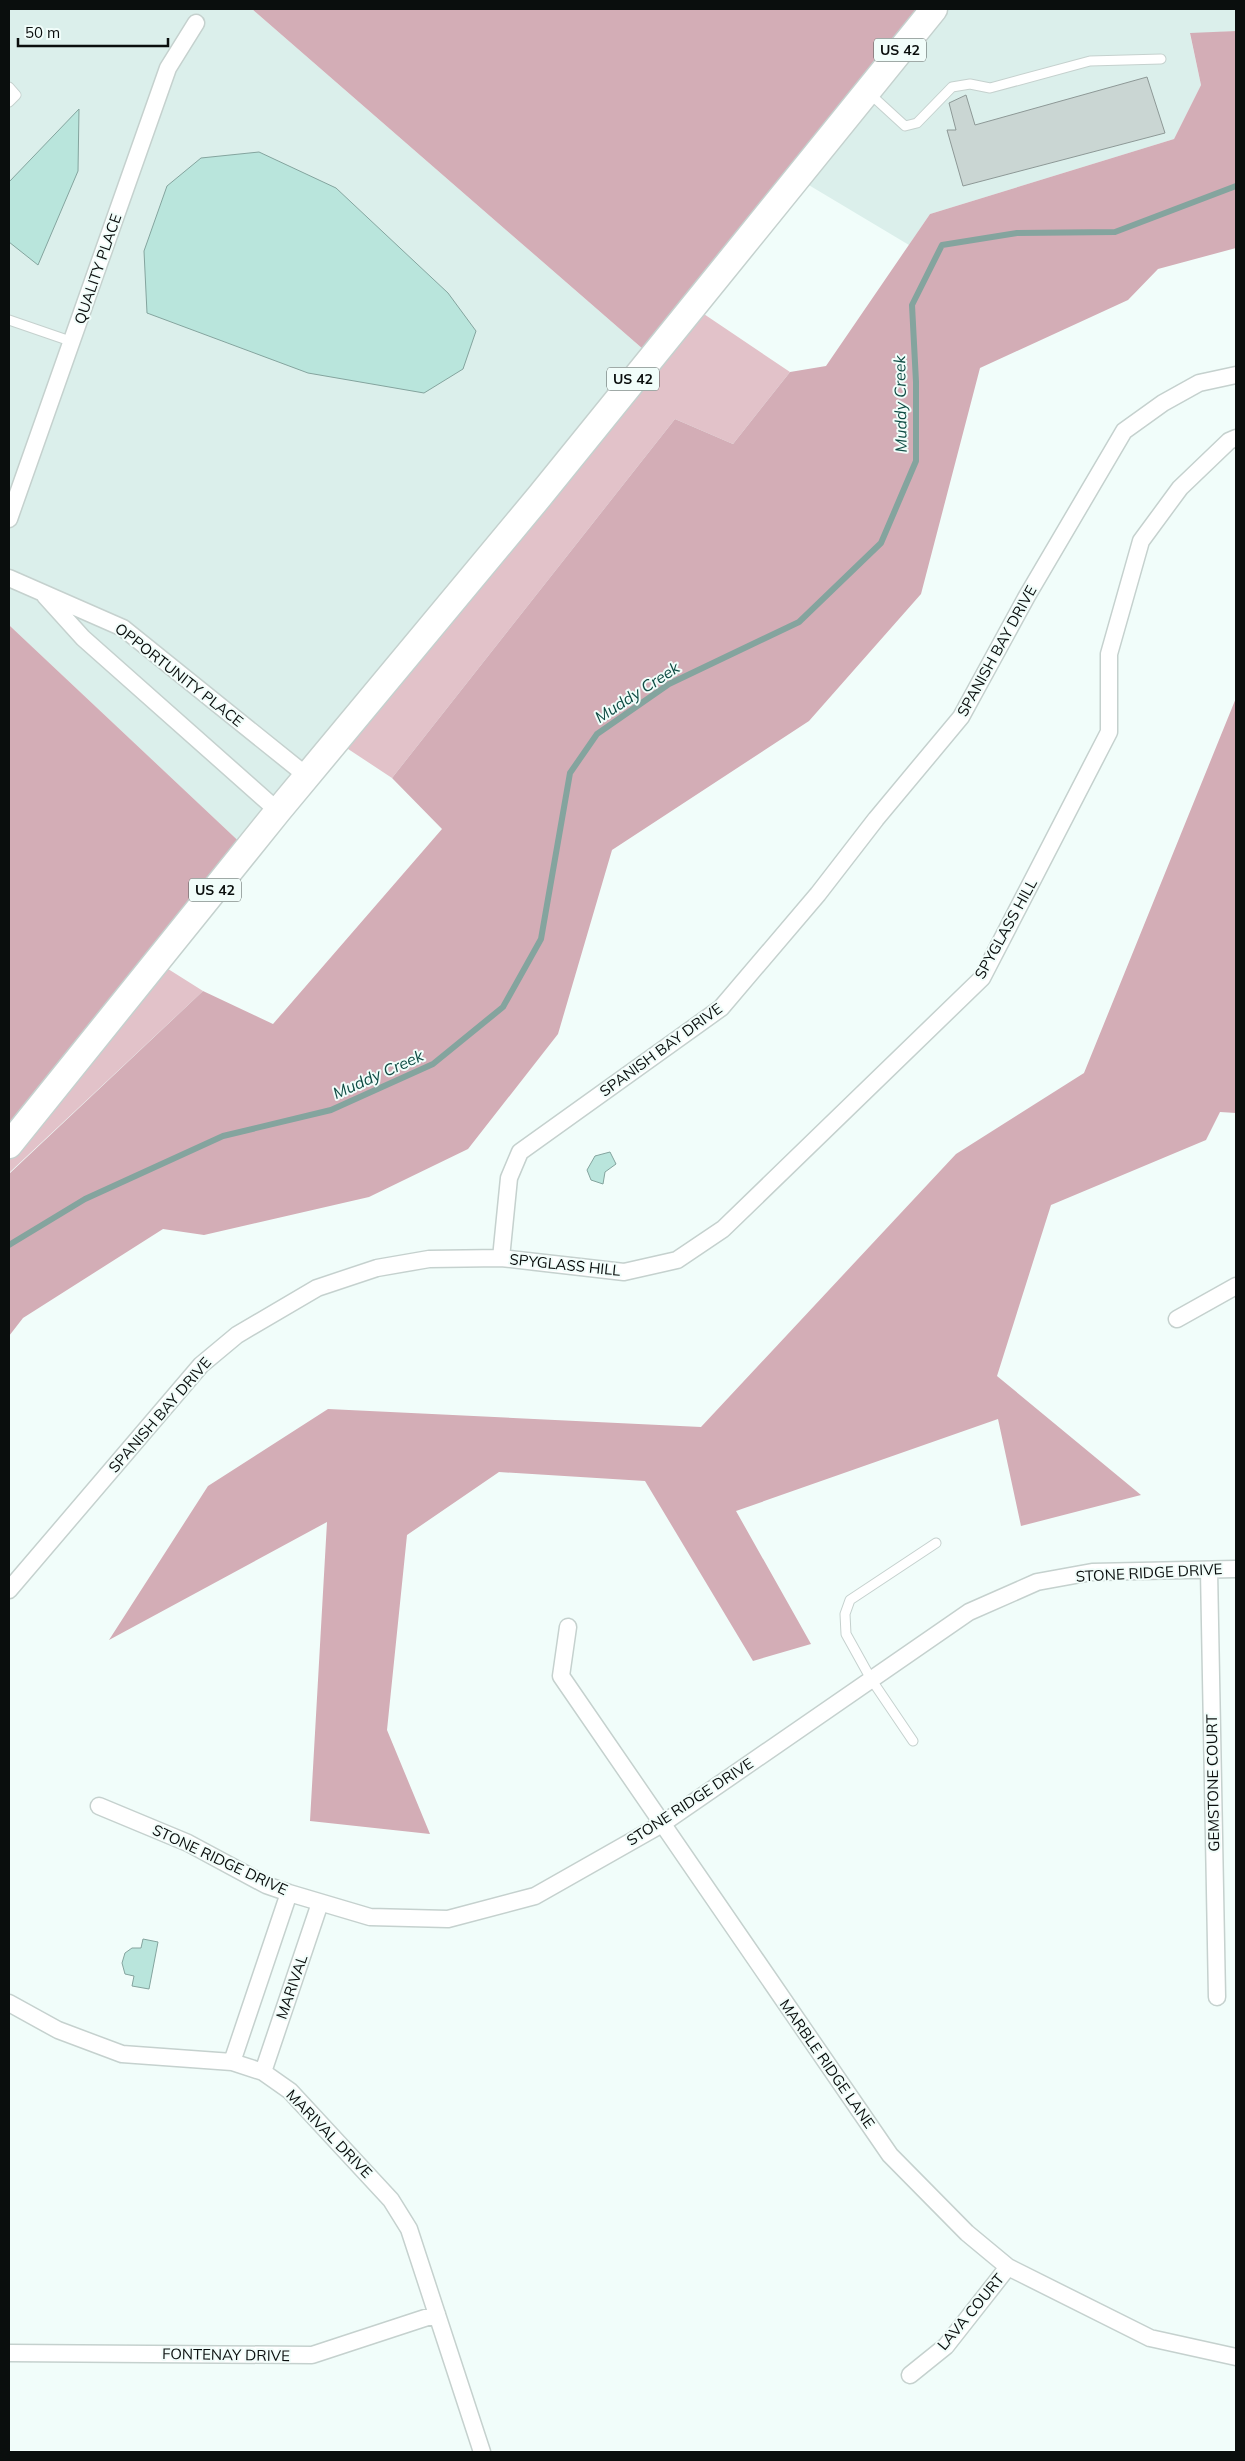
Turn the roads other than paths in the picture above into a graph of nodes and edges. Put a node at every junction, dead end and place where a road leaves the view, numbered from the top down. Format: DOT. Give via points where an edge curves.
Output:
graph roads {
  1 [pos="934,9"];
  2 [pos="196,23"];
  3 [pos="1161,59"];
  4 [pos="9,87"];
  5 [pos="867,91"];
  6 [pos="9,102"];
  7 [pos="9,320"];
  8 [pos="73,342"];
  9 [pos="1236,375"];
  10 [pos="1236,438"];
  11 [pos="9,520"];
  12 [pos="9,578"];
  13 [pos="40,591"];
  14 [pos="307,776"];
  15 [pos="278,811"];
  16 [pos="9,1146"];
  17 [pos="501,1258"];
  18 [pos="1236,1286"];
  19 [pos="1177,1319"];
  20 [pos="936,1543"];
  21 [pos="1236,1569"];
  22 [pos="1209,1570"];
  23 [pos="9,1590"];
  24 [pos="568,1627"];
  25 [pos="871,1679"];
  26 [pos="913,1741"];
  27 [pos="99,1806"];
  28 [pos="662,1824"];
  29 [pos="289,1893"];
  30 [pos="320,1903"];
  31 [pos="1217,1997"];
  32 [pos="9,2003"];
  33 [pos="232,2062"];
  34 [pos="263,2072"];
  35 [pos="1008,2267"];
  36 [pos="437,2314"];
  37 [pos="9,2353"];
  38 [pos="1236,2357"];
  39 [pos="910,2375"];
  40 [pos="482,2452"];
  1 -- 5 [label="main road, US 42"];
  2 -- 8 [label="street, QUALITY PLACE" via="168,68"];
  3 -- 5 [label="lane" via="1090,61 990,88 970,84 952,87 918,123 906,126"];
  4 -- 6 [label="lane" via="16,95"];
  5 -- 14 [label="main road, US 42" via="539,497"];
  7 -- 8 [label="lane"];
  8 -- 11 [label="street, QUALITY PLACE"];
  9 -- 17 [label="street, SPANISH BAY DRIVE" via="1199,383 1163,403 1124,431 1027,596 961,717 721,1008 520,1152 509,1178"];
  10 -- 17 [label="street, SPYGLASS HILL" via="1180,488 1141,541 1110,654 1110,732 982,978 723,1229 677,1260 624,1272"];
  12 -- 13 [label="street, OPPORTUNITY PLACE"];
  13 -- 14 [label="street, OPPORTUNITY PLACE" via="123,628"];
  13 -- 15 [label="street, OPPORTUNITY PLACE" via="83,638"];
  14 -- 15 [label="main road, US 42"];
  15 -- 16 [label="main road, US 42"];
  17 -- 23 [label="street, SPANISH BAY DRIVE" via="429,1260 377,1268 317,1288 237,1335 201,1365"];
  18 -- 19 [label="street"];
  20 -- 25 [label="lane" via="850,1600 845,1614 846,1634"];
  21 -- 22 [label="street, STONE RIDGE DRIVE"];
  22 -- 25 [label="street, STONE RIDGE DRIVE" via="1092,1572 1037,1582 969,1612"];
  22 -- 31 [label="street, GEMSTONE COURT"];
  24 -- 28 [label="street, MARBLE RIDGE LANE" via="561,1676"];
  25 -- 26 [label="lane"];
  25 -- 28 [label="street, STONE RIDGE DRIVE"];
  27 -- 29 [label="street, STONE RIDGE DRIVE" via="188,1843 266,1885"];
  28 -- 30 [label="street, STONE RIDGE DRIVE" via="535,1896 448,1919 370,1917"];
  28 -- 35 [label="street, MARBLE RIDGE LANE" via="890,2155 967,2233"];
  29 -- 30 [label="street, STONE RIDGE DRIVE"];
  29 -- 33 [label="street"];
  30 -- 34 [label="street, MARIVAL"];
  32 -- 33 [label="street, MARIVAL DRIVE" via="58,2030 122,2054"];
  33 -- 34 [label="street, MARIVAL DRIVE"];
  34 -- 36 [label="street, MARIVAL DRIVE" via="290,2091 391,2200 409,2229"];
  35 -- 38 [label="street, MARBLE RIDGE LANE" via="1150,2338"];
  35 -- 39 [label="street, LAVA COURT" via="946,2346"];
  36 -- 37 [label="street, FONTENAY DRIVE" via="312,2355"];
  36 -- 40 [label="street, MARIVAL DRIVE"];
}
